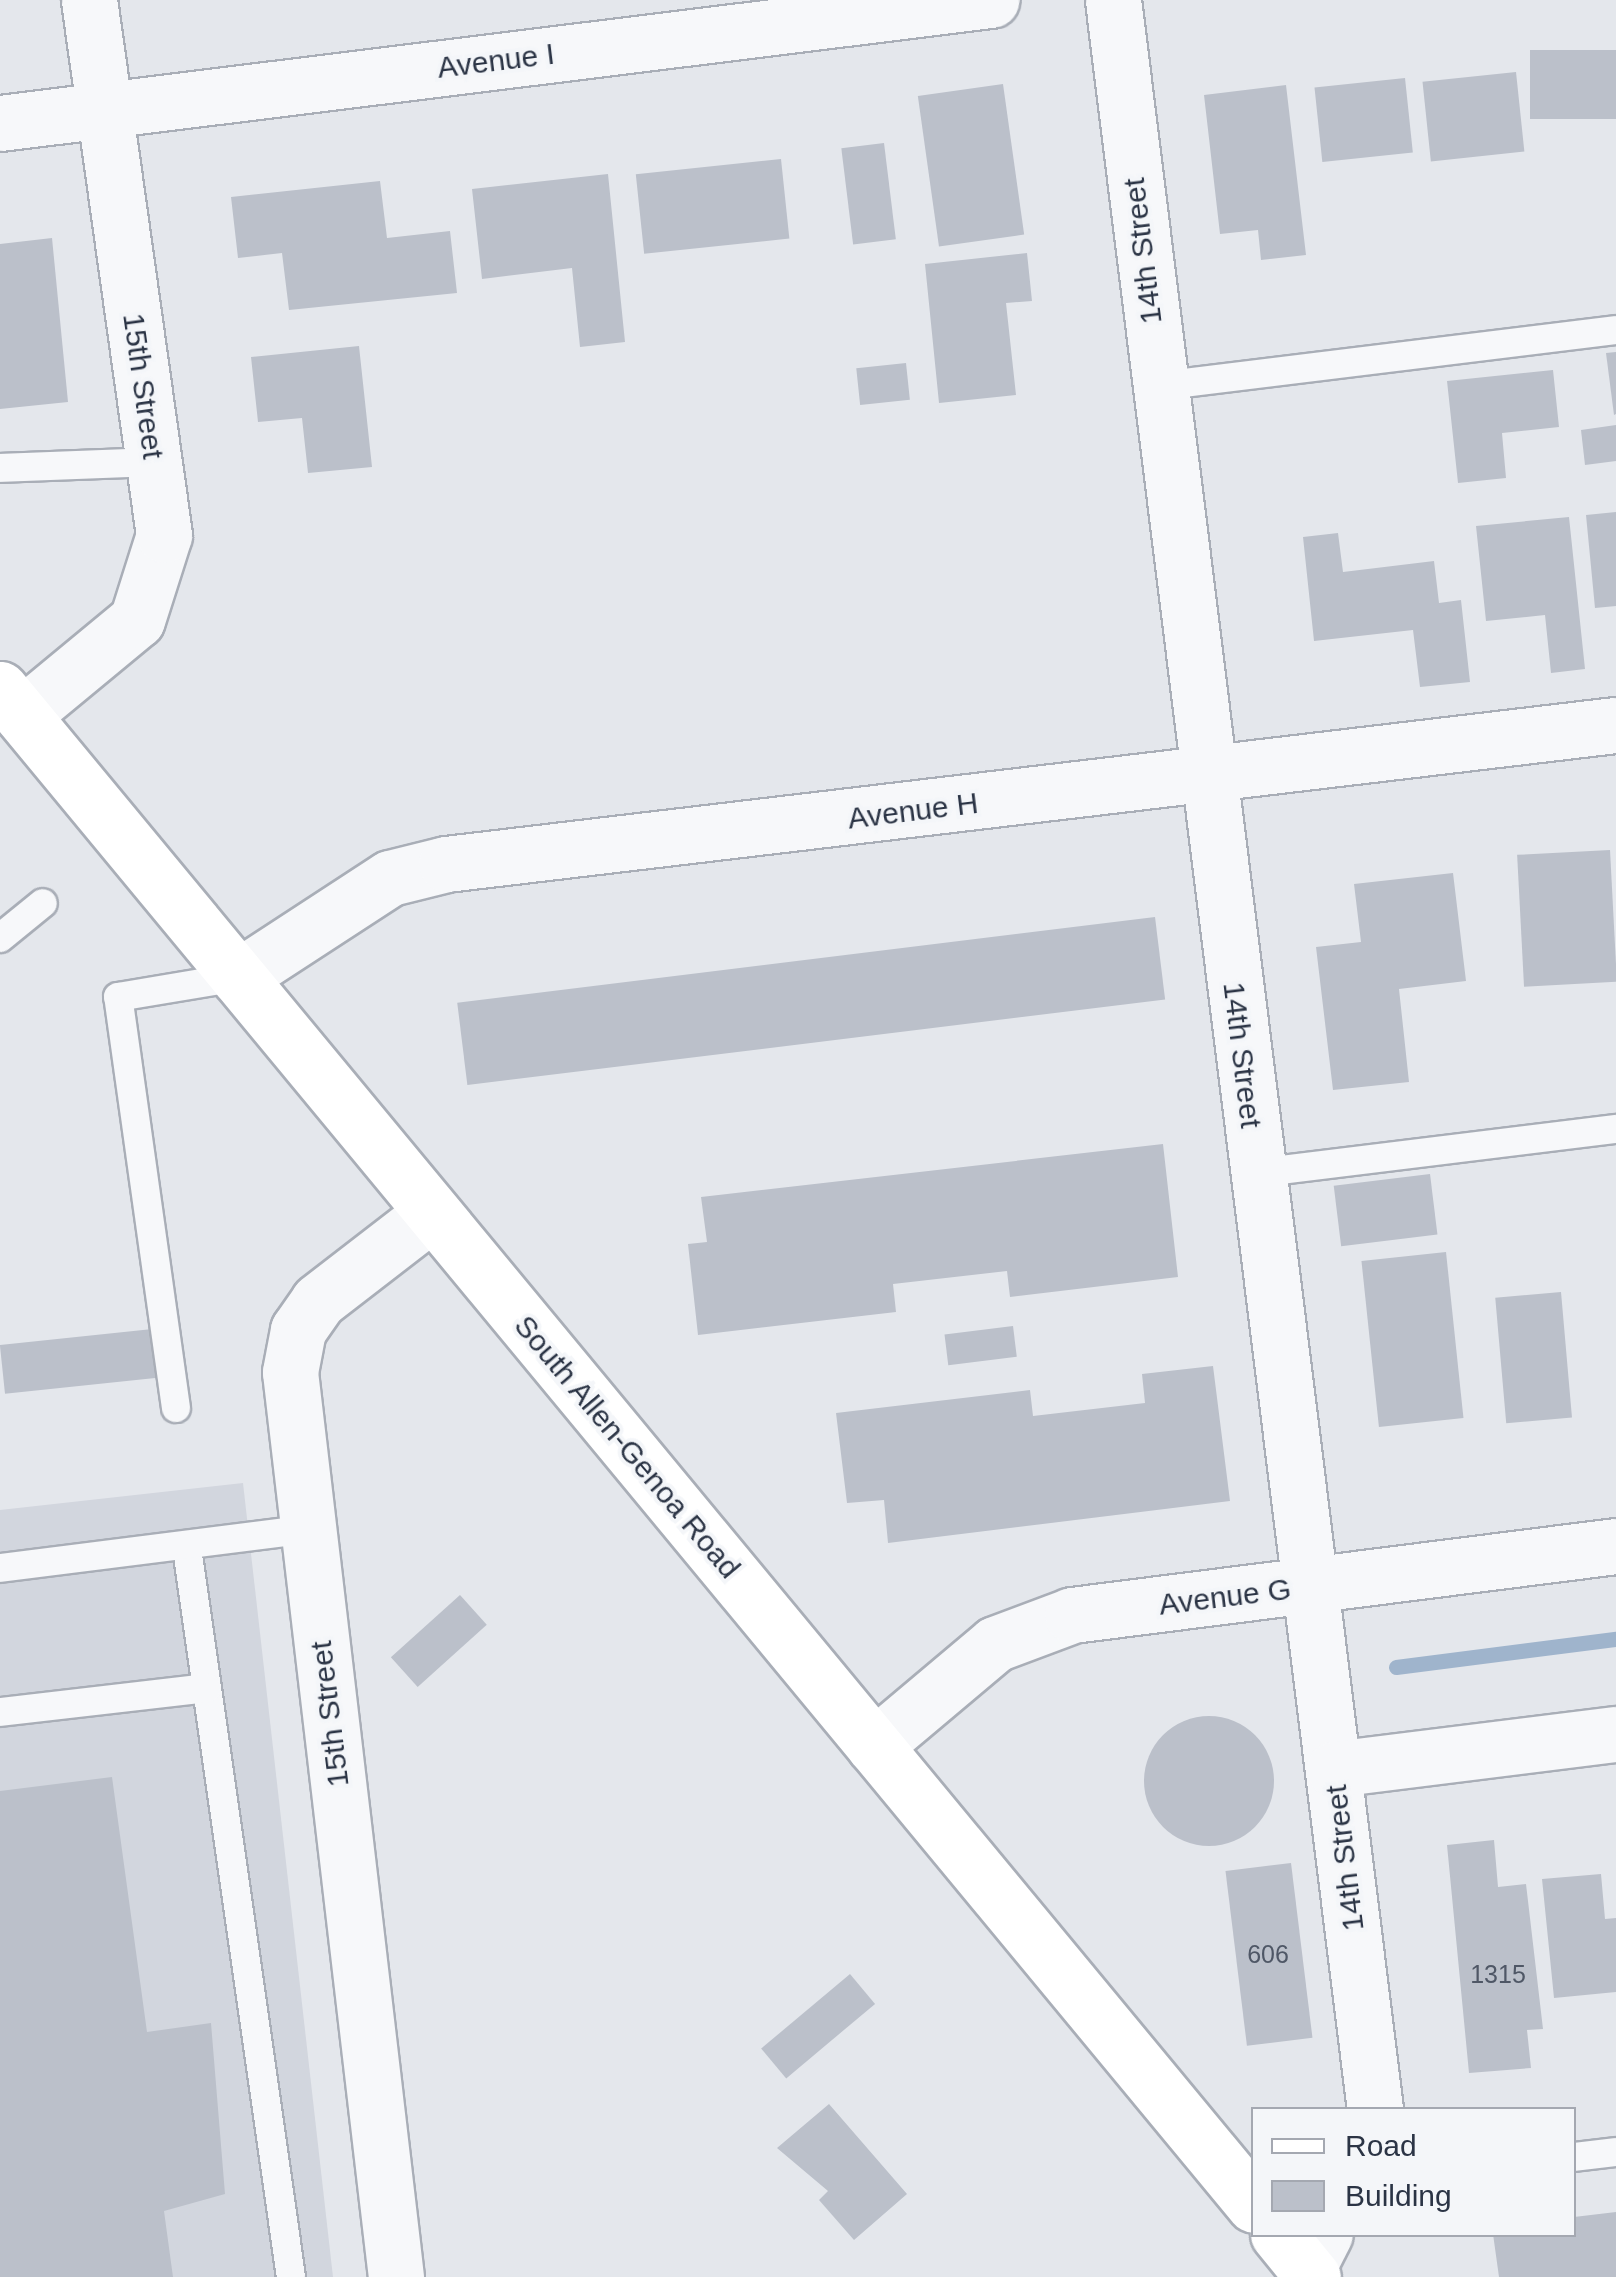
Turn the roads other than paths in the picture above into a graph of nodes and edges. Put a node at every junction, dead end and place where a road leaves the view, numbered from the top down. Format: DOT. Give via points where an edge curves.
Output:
graph roads {
  1 [pos="89,0"];
  2 [pos="991,0"];
  3 [pos="1113,0"];
  4 [pos="102,110"];
  5 [pos="0,123"];
  6 [pos="1616,330"];
  7 [pos="1160,386"];
  8 [pos="154,462"];
  9 [pos="0,468"];
  10 [pos="11,702"];
  11 [pos="1616,724"];
  12 [pos="1208,777"];
  13 [pos="43,903"];
  14 [pos="0,938"];
  15 [pos="238,976"];
  16 [pos="1616,1128"];
  17 [pos="1257,1174"];
  18 [pos="432,1212"];
  19 [pos="176,1408"];
  20 [pos="309,1530"];
  21 [pos="1616,1546"];
  22 [pos="188,1548"];
  23 [pos="0,1568"];
  24 [pos="1309,1586"];
  25 [pos="207,1688"];
  26 [pos="0,1712"];
  27 [pos="1616,1734"];
  28 [pos="874,1746"];
  29 [pos="1334,1769"];
  30 [pos="1375,2107"];
  31 [pos="1616,2152"];
  32 [pos="1576,2157"];
  33 [pos="1251,2201"];
  34 [pos="291,2277"];
  35 [pos="396,2277"];
  1 -- 4 [label="street, 15th Street"];
  2 -- 4 [label="street, Avenue I"];
  3 -- 7 [label="street, 14th Street"];
  4 -- 5 [label="street, Avenue I"];
  4 -- 8 [label="street, 15th Street"];
  6 -- 7 [label="lane"];
  7 -- 12 [label="street, 14th Street"];
  8 -- 9 [label="lane"];
  8 -- 10 [label="street, 15th Street" via="164,535 137,620"];
  10 -- 15 [label="main road, South Allen-Genoa Road"];
  11 -- 12 [label="street, Avenue H"];
  12 -- 15 [label="street, Avenue H" via="446,864 390,878"];
  12 -- 17 [label="street, 14th Street"];
  13 -- 14 [label="lane"];
  15 -- 18 [label="main road, South Allen-Genoa Road"];
  15 -- 19 [label="lane" via="118,997"];
  16 -- 17 [label="lane"];
  17 -- 24 [label="street, 14th Street"];
  18 -- 20 [label="street, 15th Street" via="351,1268 298,1330 290,1372"];
  18 -- 28 [label="main road, South Allen-Genoa Road"];
  20 -- 22 [label="lane"];
  20 -- 35 [label="street, 15th Street"];
  21 -- 24 [label="street, Avenue G"];
  22 -- 23 [label="lane"];
  22 -- 25 [label="lane"];
  24 -- 28 [label="street, Avenue G" via="1032,1628 995,1644"];
  24 -- 29 [label="street, 14th Street"];
  25 -- 26 [label="lane"];
  25 -- 34 [label="lane"];
  27 -- 29 [label="street"];
  28 -- 33 [label="main road, South Allen-Genoa Road"];
  29 -- 30 [label="street, 14th Street"];
  31 -- 32 [label="lane"];
}
